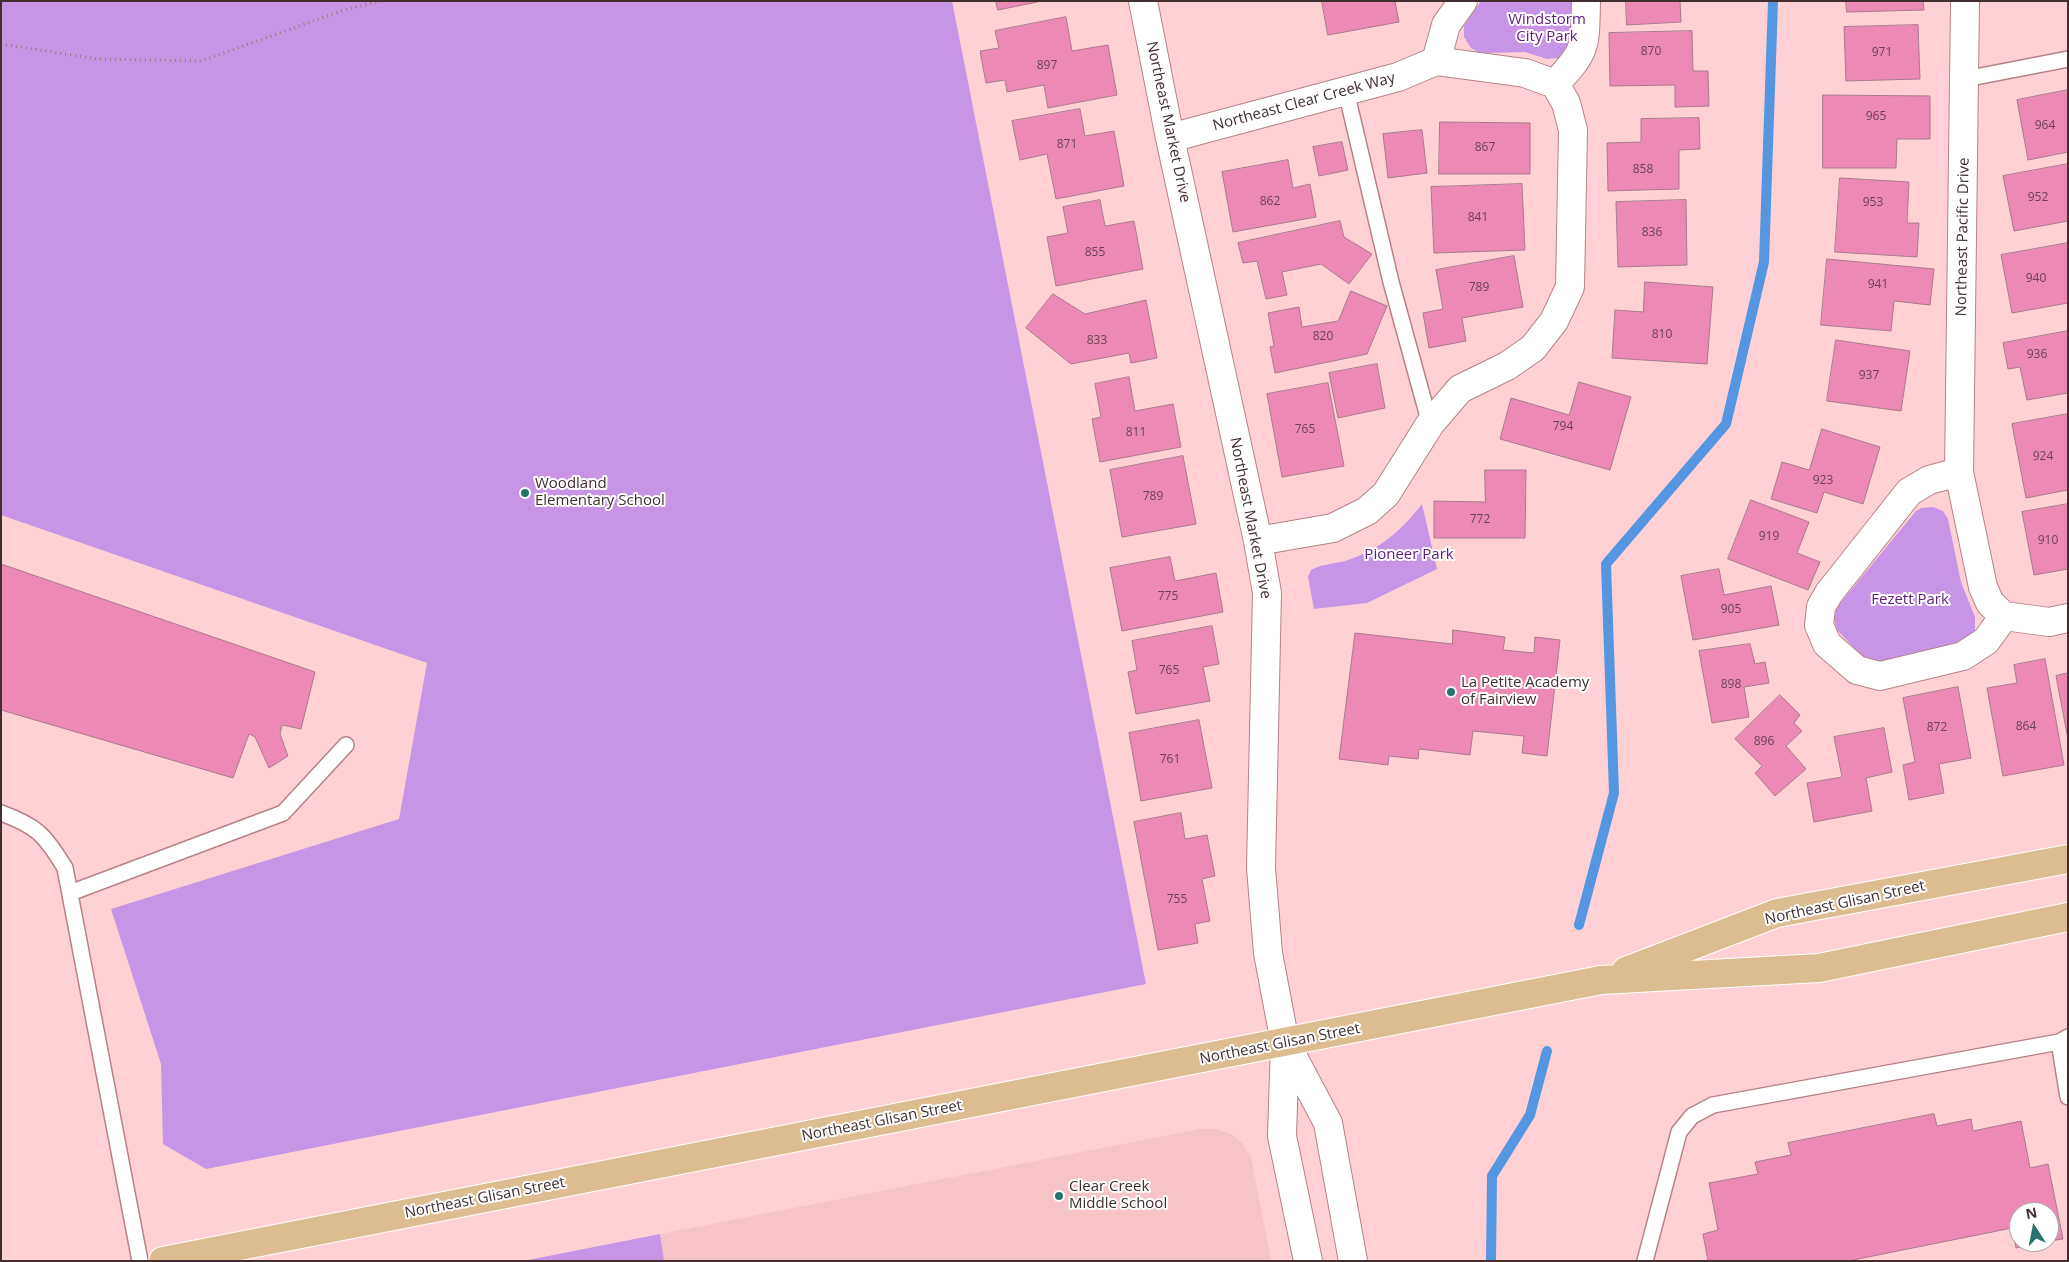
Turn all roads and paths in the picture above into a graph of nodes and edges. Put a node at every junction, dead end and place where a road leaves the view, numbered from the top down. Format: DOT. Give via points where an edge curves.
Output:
graph roads {
  1 [pos="381,1"];
  2 [pos="1143,1"];
  3 [pos="1463,1"];
  4 [pos="1586,1"];
  5 [pos="1965,1"];
  6 [pos="1,44"];
  7 [pos="2068,59"];
  8 [pos="1436,61"];
  9 [pos="1965,79"];
  10 [pos="1555,84"];
  11 [pos="1346,91"];
  12 [pos="1170,138"];
  13 [pos="1430,424"];
  14 [pos="1959,472"];
  15 [pos="1258,541"];
  16 [pos="2004,616"];
  17 [pos="2068,618"];
  18 [pos="346,745"];
  19 [pos="1,813"];
  20 [pos="2068,859"];
  21 [pos="70,893"];
  22 [pos="2068,917"];
  23 [pos="1601,980"];
  24 [pos="2063,1040"];
  25 [pos="1285,1043"];
  26 [pos="2068,1097"];
  27 [pos="140,1261"];
  28 [pos="163,1261"];
  29 [pos="1308,1261"];
  30 [pos="1353,1261"];
  31 [pos="1645,1261"];
  1 -- 6 [label="path" via="347,9 201,61 96,59"];
  2 -- 12 [label="street, Northeast Market Drive"];
  3 -- 8 [label="street" via="1446,25"];
  4 -- 10 [label="street" via="1582,50 1575,63"];
  5 -- 9 [label="street, Northeast Pacific Drive"];
  7 -- 9 [label="lane"];
  8 -- 10 [label="street" via="1525,73"];
  8 -- 11 [label="street, Northeast Clear Creek Way" via="1398,77"];
  9 -- 14 [label="street, Northeast Pacific Drive"];
  10 -- 13 [label="street" via="1566,103 1573,130 1570,287 1554,321 1533,348 1507,366 1460,389"];
  11 -- 12 [label="street, Northeast Clear Creek Way"];
  11 -- 13 [label="lane" via="1391,282"];
  12 -- 15 [label="street, Northeast Market Drive"];
  13 -- 15 [label="street" via="1386,494 1367,511 1333,528"];
  14 -- 16 [label="street, Northeast Pacific Drive" via="1983,587 1990,603"];
  14 -- 16 [label="street" via="1930,480 1909,492 1829,593 1821,607 1819,625 1827,644 1858,670 1880,676 1963,656 1986,641"];
  15 -- 25 [label="street, Northeast Market Drive" via="1267,593 1261,868 1268,953"];
  16 -- 17 [label="street" via="2049,622"];
  18 -- 21 [label="lane" via="283,813"];
  19 -- 21 [label="lane" via="25,822 49,841 65,868"];
  20 -- 23 [label="main road, Northeast Glisan Street" via="1777,913"];
  21 -- 27 [label="lane"];
  22 -- 23 [label="main road, Northeast Glisan Street" via="1819,968"];
  23 -- 25 [label="main road, Northeast Glisan Street"];
  24 -- 26 [label="lane"];
  24 -- 31 [label="lane" via="1713,1104 1692,1116 1680,1132"];
  25 -- 28 [label="main road, Northeast Glisan Street"];
  25 -- 29 [label="street" via="1282,1136"];
  25 -- 30 [label="street" via="1328,1124"];
}
